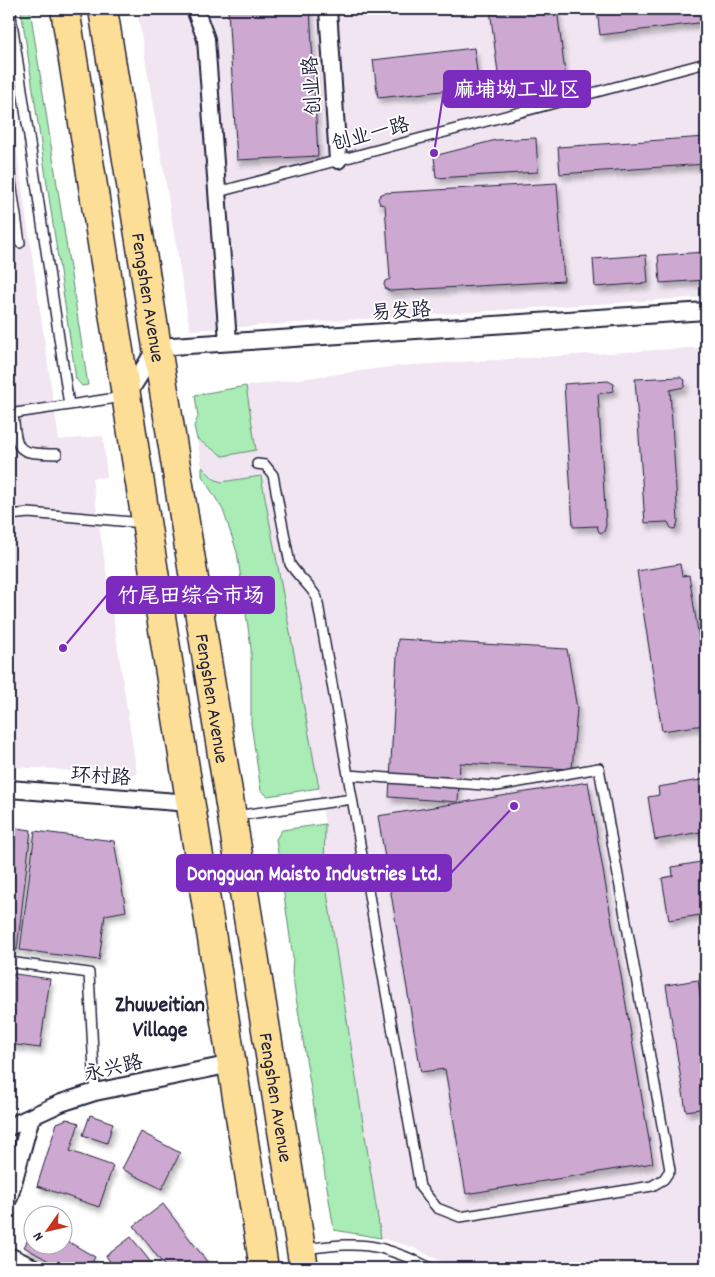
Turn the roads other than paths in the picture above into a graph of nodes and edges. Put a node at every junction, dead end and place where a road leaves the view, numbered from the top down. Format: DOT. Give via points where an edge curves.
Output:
graph roads {
  1 [pos="10,9"];
  2 [pos="65,9"];
  3 [pos="103,9"];
  4 [pos="195,9"];
  5 [pos="328,9"];
  6 [pos="706,63"];
  7 [pos="338,160"];
  8 [pos="9,168"];
  9 [pos="218,192"];
  10 [pos="20,243"];
  11 [pos="706,311"];
  12 [pos="228,342"];
  13 [pos="157,347"];
  14 [pos="126,397"];
  15 [pos="69,405"];
  16 [pos="11,413"];
  17 [pos="57,454"];
  18 [pos="257,464"];
  19 [pos="9,516"];
  20 [pos="146,523"];
  21 [pos="348,775"];
  22 [pos="9,786"];
  23 [pos="352,799"];
  24 [pos="190,803"];
  25 [pos="232,816"];
  26 [pos="9,962"];
  27 [pos="232,1064"];
  28 [pos="95,1092"];
  29 [pos="31,1116"];
  30 [pos="9,1127"];
  31 [pos="9,1198"];
  32 [pos="9,1256"];
  33 [pos="302,1259"];
  34 [pos="34,1268"];
  35 [pos="264,1268"];
  36 [pos="431,1268"];
  1 -- 15 [label="lane"];
  2 -- 14 [label="highway, Fengshen Avenue"];
  3 -- 13 [label="highway, Fengshen Avenue"];
  4 -- 9 [label="street" via="206,39"];
  5 -- 7 [label="street, 创业路"];
  6 -- 7 [label="lane, 创业一路"];
  7 -- 9 [label="lane, 创业一路"];
  8 -- 10 [label="lane"];
  9 -- 12 [label="street"];
  11 -- 12 [label="street, 易发路"];
  12 -- 13 [label="street, 易发路"];
  13 -- 14 [label="street"];
  13 -- 25 [label="highway, Fengshen Avenue"];
  14 -- 15 [label="lane"];
  14 -- 20 [label="highway, Fengshen Avenue"];
  15 -- 16 [label="lane"];
  16 -- 17 [label="lane" via="21,449 29,453"];
  18 -- 21 [label="lane" via="264,465 273,475 290,564 317,598"];
  19 -- 20 [label="lane" via="29,513"];
  20 -- 24 [label="highway, Fengshen Avenue"];
  21 -- 23 [label="lane"];
  21 -- 23 [label="lane" via="497,786 600,768 670,1170 664,1179 652,1186 460,1217 437,1208 420,1187"];
  22 -- 24 [label="street, 环村路"];
  23 -- 25 [label="lane"];
  24 -- 27 [label="highway, Fengshen Avenue"];
  25 -- 33 [label="highway, Fengshen Avenue"];
  26 -- 28 [label="lane" via="89,973"];
  27 -- 28 [label="street, 永兴路"];
  27 -- 35 [label="highway, Fengshen Avenue"];
  28 -- 29 [label="street, 永兴路"];
  29 -- 30 [label="street, 永兴路"];
  29 -- 31 [label="street"];
  32 -- 34 [label="street"];
  33 -- 36 [label="lane" via="344,1245 379,1248"];
}
